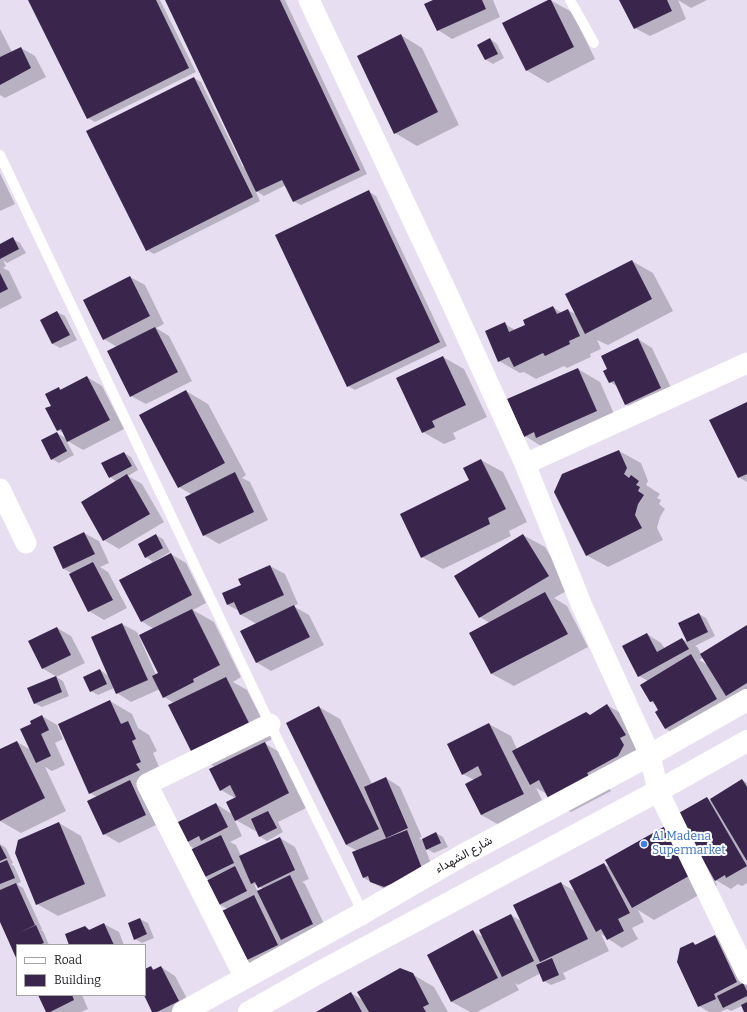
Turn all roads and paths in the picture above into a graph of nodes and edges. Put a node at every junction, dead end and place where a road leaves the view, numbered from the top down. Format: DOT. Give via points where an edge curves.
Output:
graph roads {
  1 [pos="309,0"];
  2 [pos="570,0"];
  3 [pos="594,43"];
  4 [pos="0,155"];
  5 [pos="747,363"];
  6 [pos="525,464"];
  7 [pos="0,489"];
  8 [pos="26,543"];
  9 [pos="747,700"];
  10 [pos="270,724"];
  11 [pos="747,741"];
  12 [pos="650,754"];
  13 [pos="658,791"];
  14 [pos="363,912"];
  15 [pos="747,974"];
  16 [pos="245,978"];
  17 [pos="183,1012"];
  18 [pos="249,1012"];
  1 -- 6 [label="street"];
  2 -- 3 [label="lane"];
  4 -- 10 [label="lane"];
  5 -- 6 [label="street"];
  6 -- 12 [label="street" via="582,606"];
  7 -- 8 [label="street"];
  9 -- 12 [label="main road, شارع الشهداء"];
  10 -- 14 [label="lane"];
  10 -- 16 [label="street" via="147,784"];
  11 -- 13 [label="main road"];
  12 -- 13 [label="street"];
  12 -- 14 [label="main road, شارع الشهداء"];
  13 -- 15 [label="street"];
  13 -- 18 [label="main road"];
  14 -- 16 [label="main road, شارع الشهداء"];
  16 -- 17 [label="main road, شارع الشهداء"];
}
